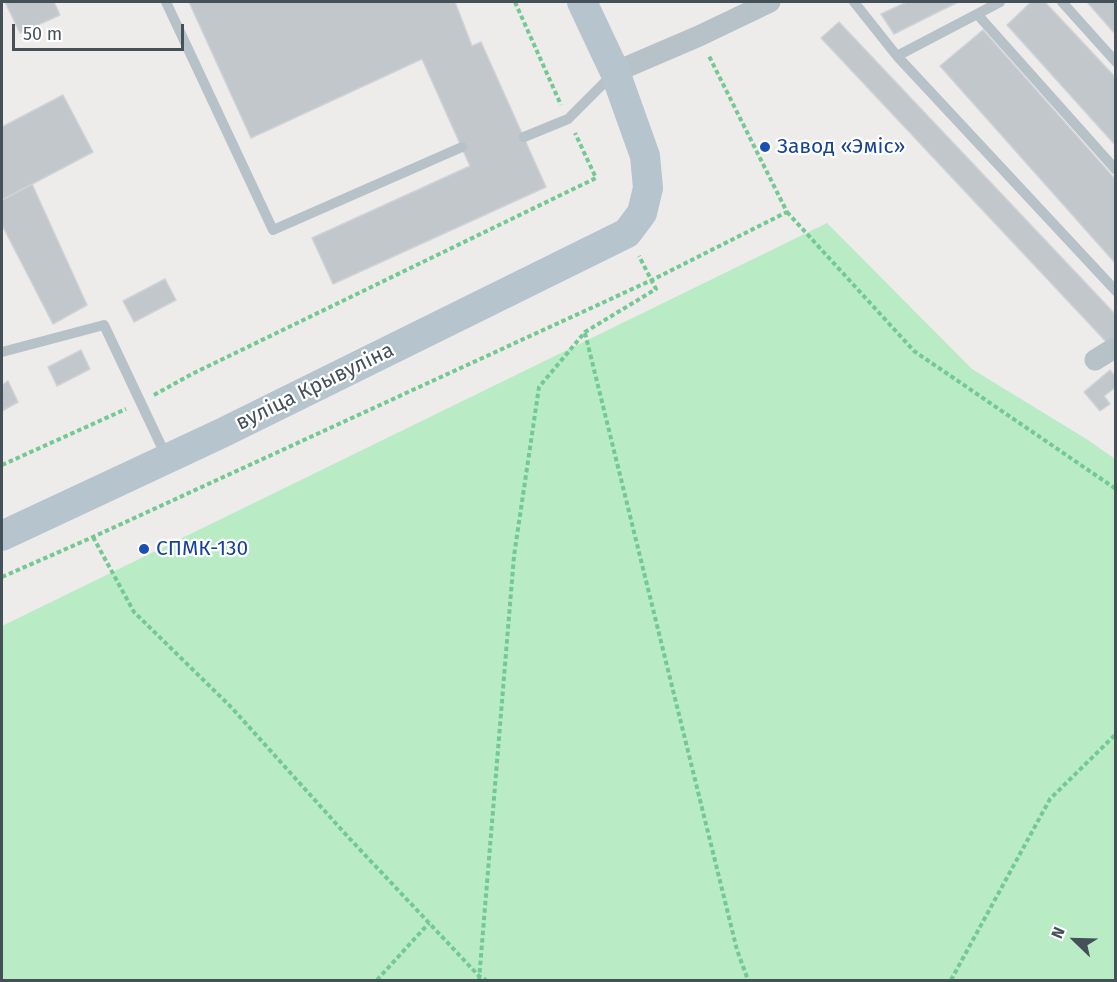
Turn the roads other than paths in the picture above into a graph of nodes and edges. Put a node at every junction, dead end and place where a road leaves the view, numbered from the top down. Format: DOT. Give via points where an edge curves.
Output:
graph roads {
  1 [pos="166,2"];
  2 [pos="582,2"];
  3 [pos="770,2"];
  4 [pos="854,2"];
  5 [pos="1000,2"];
  6 [pos="1062,2"];
  7 [pos="977,14"];
  8 [pos="897,56"];
  9 [pos="1116,62"];
  10 [pos="615,72"];
  11 [pos="524,136"];
  12 [pos="462,147"];
  13 [pos="1116,170"];
  14 [pos="1116,291"];
  15 [pos="1116,347"];
  16 [pos="2,352"];
  17 [pos="1095,360"];
  18 [pos="167,459"];
  19 [pos="2,536"];
  1 -- 12 [label="lane" via="273,230"];
  2 -- 10 [label="main road"];
  3 -- 10 [label="street"];
  4 -- 8 [label="lane"];
  5 -- 7 [label="lane"];
  6 -- 9 [label="lane"];
  7 -- 8 [label="lane"];
  7 -- 13 [label="lane"];
  8 -- 14 [label="lane"];
  10 -- 11 [label="lane" via="568,119"];
  10 -- 18 [label="main road, вуліца Крывуліна" via="645,156 648,188 642,213 627,233"];
  15 -- 17 [label="street"];
  16 -- 18 [label="lane" via="104,325"];
  18 -- 19 [label="main road, вуліца Крывуліна"];
}
